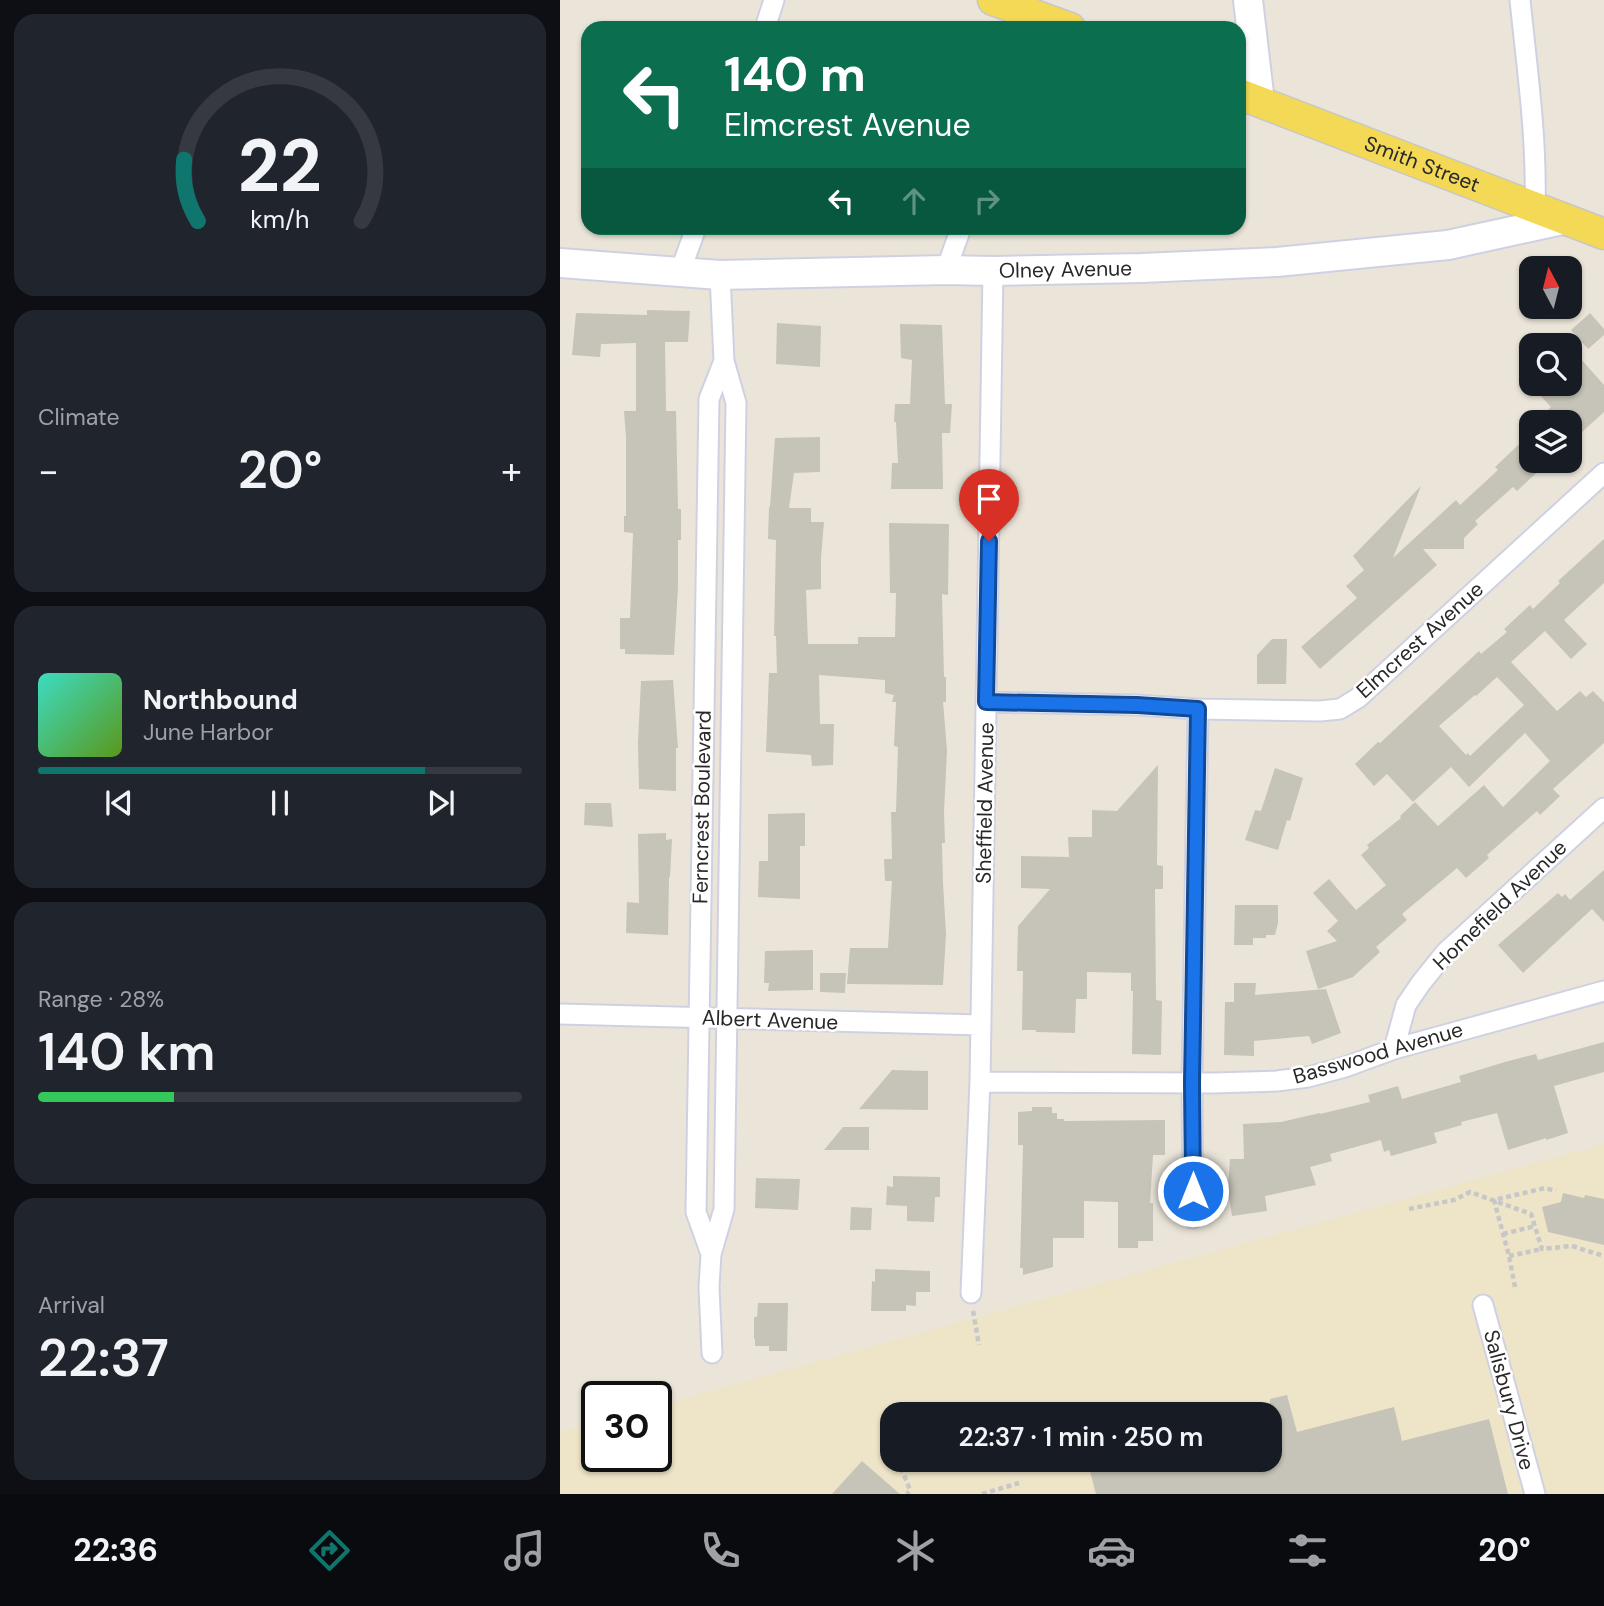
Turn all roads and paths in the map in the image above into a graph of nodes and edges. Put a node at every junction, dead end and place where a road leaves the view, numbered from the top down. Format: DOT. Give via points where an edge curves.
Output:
graph roads {
  1 [pos="774,0"];
  2 [pos="993,0"];
  3 [pos="1248,0"];
  4 [pos="1520,0"];
  5 [pos="1037,15"];
  6 [pos="767,21"];
  7 [pos="1250,98"];
  8 [pos="1535,207"];
  9 [pos="1567,219"];
  10 [pos="1604,234"];
  11 [pos="693,235"];
  12 [pos="958,235"];
  13 [pos="560,263"];
  14 [pos="946,270"];
  15 [pos="993,271"];
  16 [pos="680,272"];
  17 [pos="720,275"];
  18 [pos="724,361"];
  19 [pos="1604,473"];
  20 [pos="986,702"];
  21 [pos="1198,709"];
  22 [pos="1604,808"];
  23 [pos="1604,991"];
  24 [pos="560,1014"];
  25 [pos="700,1018"];
  26 [pos="726,1019"];
  27 [pos="981,1025"];
  28 [pos="1394,1049"];
  29 [pos="980,1082"];
  30 [pos="1192,1083"];
  31 [pos="1556,1191"];
  32 [pos="1494,1200"];
  33 [pos="1409,1209"];
  34 [pos="1193,1218"];
  35 [pos="1535,1226"];
  36 [pos="1503,1234"];
  37 [pos="1542,1249"];
  38 [pos="711,1254"];
  39 [pos="1509,1256"];
  40 [pos="1604,1256"];
  41 [pos="1515,1287"];
  42 [pos="971,1293"];
  43 [pos="1482,1305"];
  44 [pos="979,1345"];
  45 [pos="712,1353"];
  46 [pos="903,1472"];
  47 [pos="1019,1483"];
  48 [pos="907,1494"];
  49 [pos="982,1494"];
  50 [pos="1535,1494"];
  1 -- 6 [label="street"];
  2 -- 5 [label="main road"];
  3 -- 7 [label="street"];
  4 -- 8 [label="street" via="1534,125"];
  7 -- 8 [label="main road, Smith Street"];
  8 -- 9 [label="main road, Smith Street"];
  9 -- 10 [label="main road, Smith Street"];
  9 -- 15 [label="street, Olney Avenue" via="1448,245 1277,262"];
  11 -- 16 [label="street"];
  12 -- 14 [label="street"];
  13 -- 16 [label="street, Olney Avenue"];
  14 -- 15 [label="street, Olney Avenue"];
  14 -- 17 [label="street, Olney Avenue"];
  15 -- 20 [label="street, Sheffield Avenue"];
  16 -- 17 [label="street, Olney Avenue"];
  17 -- 18 [label="street, Ferncrest Boulevard"];
  18 -- 25 [label="street, Ferncrest Boulevard" via="709,399"];
  18 -- 26 [label="street, Ferncrest Boulevard" via="736,403"];
  19 -- 21 [label="street, Elmcrest Avenue" via="1340,709"];
  20 -- 21 [label="street, Elmcrest Avenue"];
  20 -- 27 [label="street, Sheffield Avenue"];
  21 -- 30 [label="street"];
  22 -- 28 [label="street, Homefield Avenue" via="1446,952 1406,1006"];
  23 -- 28 [label="street, Basswood Avenue"];
  24 -- 25 [label="street, Albert Avenue"];
  25 -- 26 [label="street, Albert Avenue"];
  25 -- 38 [label="street, Ferncrest Boulevard" via="696,1212"];
  26 -- 27 [label="street, Albert Avenue"];
  26 -- 38 [label="street, Ferncrest Boulevard" via="724,1209"];
  27 -- 29 [label="street, Sheffield Avenue"];
  28 -- 30 [label="street, Basswood Avenue" via="1308,1077"];
  29 -- 30 [label="street, Basswood Avenue"];
  29 -- 42 [label="street, Sheffield Avenue"];
  30 -- 34 [label="street"];
  31 -- 32 [label="path" via="1545,1188"];
  32 -- 33 [label="path" via="1470,1192"];
  32 -- 35 [label="path" via="1531,1214"];
  32 -- 36 [label="path"];
  35 -- 36 [label="path"];
  35 -- 37 [label="path"];
  36 -- 39 [label="path"];
  37 -- 39 [label="path"];
  37 -- 40 [label="path" via="1572,1246"];
  38 -- 45 [label="street, Ferncrest Boulevard"];
  39 -- 41 [label="path"];
  42 -- 44 [label="path"];
  43 -- 50 [label="street, Salisbury Drive"];
  46 -- 48 [label="path" via="910,1490"];
  47 -- 49 [label="path"];
}
